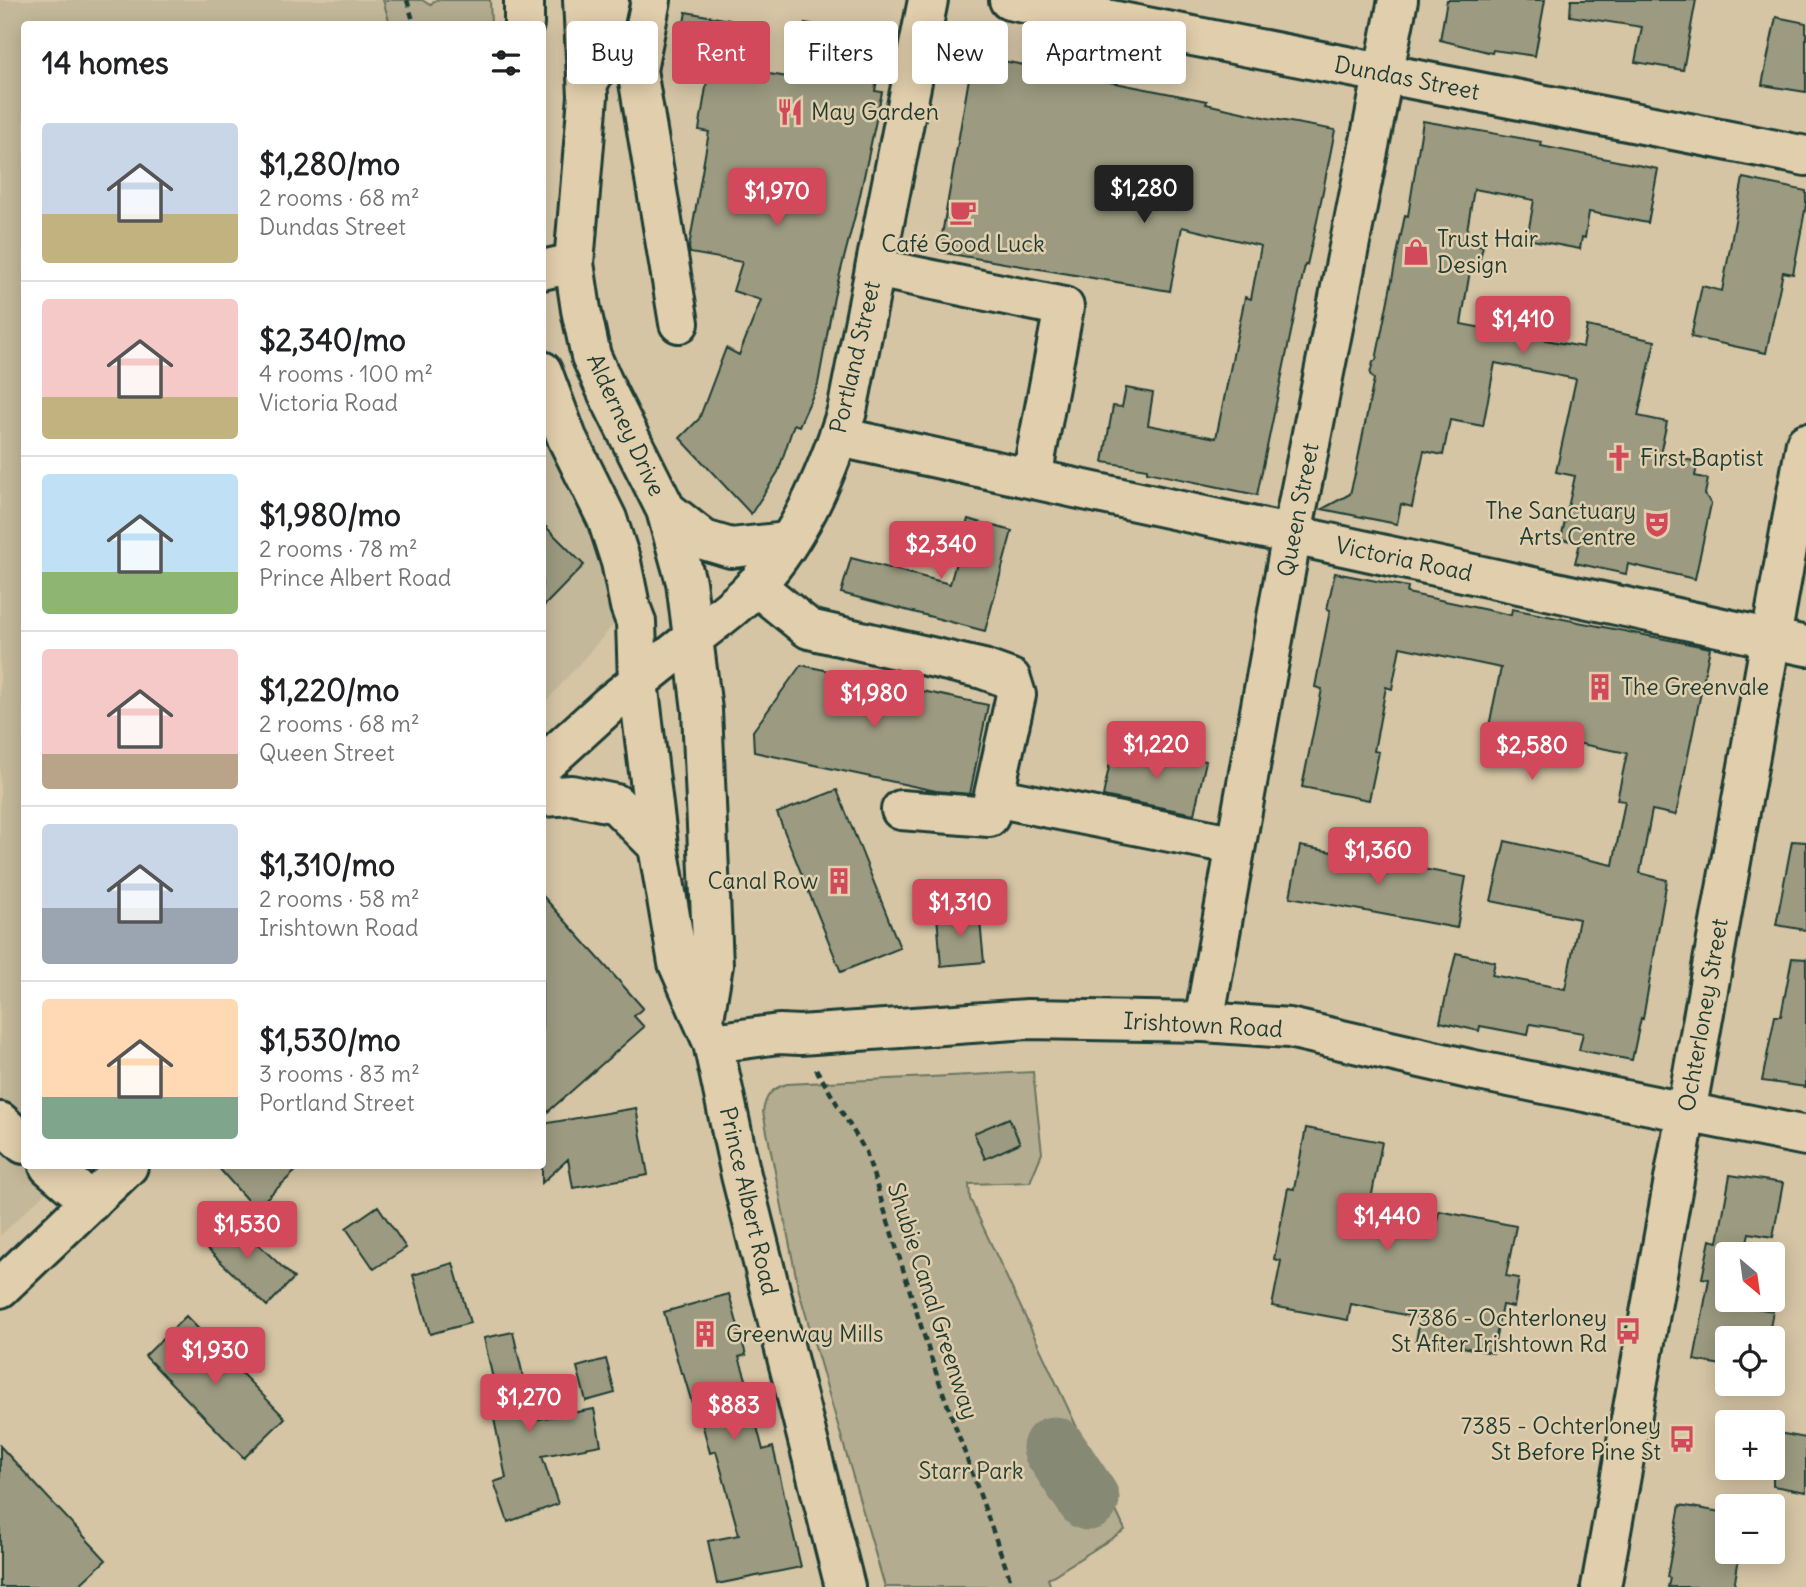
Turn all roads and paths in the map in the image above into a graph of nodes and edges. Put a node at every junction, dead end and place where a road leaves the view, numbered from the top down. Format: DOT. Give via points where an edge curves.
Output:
graph roads {
  1 [pos="407,0"];
  2 [pos="524,0"];
  3 [pos="583,0"];
  4 [pos="609,0"];
  5 [pos="651,0"];
  6 [pos="928,0"];
  7 [pos="1009,0"];
  8 [pos="1398,0"];
  9 [pos="413,21"];
  10 [pos="524,21"];
  11 [pos="1384,74"];
  12 [pos="588,96"];
  13 [pos="1806,156"];
  14 [pos="558,267"];
  15 [pos="875,268"];
  16 [pos="679,323"];
  17 [pos="546,382"];
  18 [pos="839,438"];
  19 [pos="1806,443"];
  20 [pos="1034,479"];
  21 [pos="666,510"];
  22 [pos="1292,534"];
  23 [pos="787,542"];
  24 [pos="755,585"];
  25 [pos="693,638"];
  26 [pos="1788,642"];
  27 [pos="638,682"];
  28 [pos="546,762"];
  29 [pos="546,797"];
  30 [pos="994,797"];
  31 [pos="901,810"];
  32 [pos="1236,845"];
  33 [pos="658,846"];
  34 [pos="1204,1022"];
  35 [pos="709,1031"];
  36 [pos="800,1035"];
  37 [pos="1686,1111"];
  38 [pos="0,1122"];
  39 [pos="1806,1136"];
  40 [pos="21,1141"];
  41 [pos="52,1169"];
  42 [pos="125,1169"];
  43 [pos="91,1202"];
  44 [pos="0,1288"];
  45 [pos="845,1587"];
  46 [pos="1012,1587"];
  47 [pos="1601,1587"];
  1 -- 9 [label="path"];
  2 -- 10 [label="street"];
  3 -- 12 [label="street, Alderney Drive"];
  4 -- 12 [label="street"];
  5 -- 16 [label="street" via="637,71"];
  6 -- 15 [label="street, Portland Street"];
  7 -- 11 [label="street, Dundas Street"];
  8 -- 11 [label="street, Queen Street"];
  11 -- 13 [label="street, Dundas Street"];
  11 -- 22 [label="street, Queen Street"];
  12 -- 14 [label="street, Alderney Drive"];
  14 -- 21 [label="street, Alderney Drive" via="581,310 592,356 608,394"];
  15 -- 18 [label="street, Portland Street"];
  15 -- 20 [label="street" via="1065,307"];
  17 -- 27 [label="street" via="567,438 607,519 621,562 636,622"];
  18 -- 20 [label="street, Victoria Road"];
  18 -- 23 [label="street, Portland Street" via="805,516"];
  19 -- 26 [label="street, Ochterloney Street"];
  20 -- 22 [label="street, Victoria Road"];
  21 -- 23 [label="street" via="704,540 731,548"];
  21 -- 25 [label="street, Alderney Drive" via="686,582"];
  22 -- 26 [label="street, Victoria Road"];
  22 -- 32 [label="street, Queen Street"];
  23 -- 24 [label="street, Portland Street"];
  24 -- 25 [label="street, Portland Street"];
  24 -- 30 [label="street" via="809,629 1011,679 1016,695"];
  25 -- 27 [label="street, Portland Street"];
  25 -- 35 [label="street, Prince Albert Road" via="702,710 713,965"];
  26 -- 37 [label="street, Ochterloney Street"];
  27 -- 28 [label="street, Portland Street"];
  27 -- 33 [label="street, Prince Albert Road"];
  29 -- 33 [label="street" via="572,795 616,804"];
  30 -- 31 [label="street" via="989,817"];
  30 -- 32 [label="street"];
  32 -- 34 [label="street, Queen Street"];
  33 -- 35 [label="street, Prince Albert Road" via="678,963"];
  34 -- 36 [label="street, Irishtown Road" via="1028,1019"];
  34 -- 37 [label="street, Irishtown Road" via="1289,1028"];
  35 -- 36 [label="street, Irishtown Road"];
  35 -- 45 [label="street, Prince Albert Road"];
  36 -- 46 [label="path, Shubie Canal Greenway" via="866,1152 934,1367"];
  37 -- 39 [label="street, Irishtown Road"];
  37 -- 47 [label="street, Ochterloney Street"];
  38 -- 40 [label="street"];
  41 -- 43 [label="street"];
  42 -- 43 [label="street"];
  43 -- 44 [label="street"];
}
